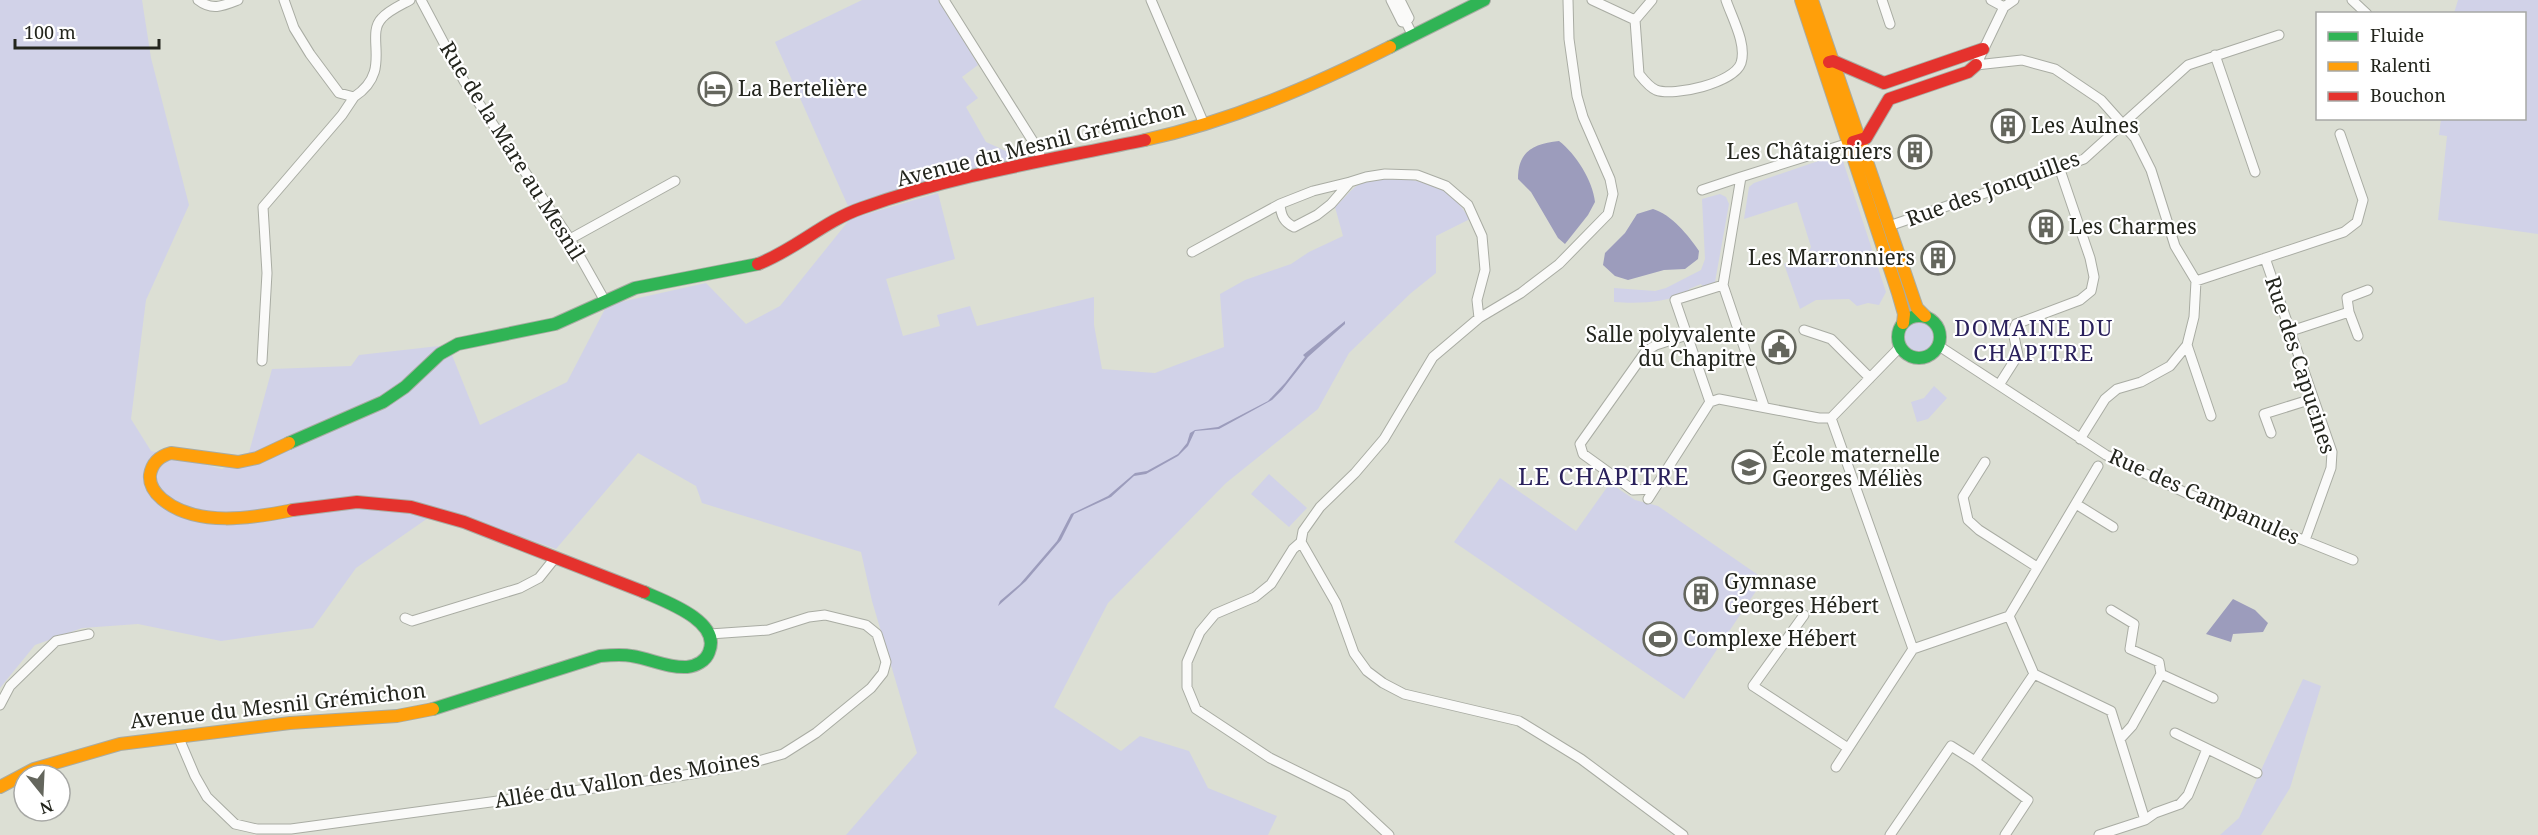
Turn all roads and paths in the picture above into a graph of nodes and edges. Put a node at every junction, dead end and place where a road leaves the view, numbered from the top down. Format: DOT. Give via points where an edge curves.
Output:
graph roads {
  1 [pos="198,0"];
  2 [pos="238,0"];
  3 [pos="284,0"];
  4 [pos="410,0"];
  5 [pos="421,0"];
  6 [pos="944,0"];
  7 [pos="1151,0"];
  8 [pos="1391,0"];
  9 [pos="1400,0"];
  10 [pos="1484,0"];
  11 [pos="1568,0"];
  12 [pos="1592,0"];
  13 [pos="1652,0"];
  14 [pos="1726,0"];
  15 [pos="1801,0"];
  16 [pos="1812,0"];
  17 [pos="1882,0"];
  18 [pos="1991,0"];
  19 [pos="2014,0"];
  20 [pos="2352,0"];
  21 [pos="2004,7"];
  22 [pos="2365,12"];
  23 [pos="1635,20"];
  24 [pos="1406,22"];
  25 [pos="1890,24"];
  26 [pos="2279,35"];
  27 [pos="1413,36"];
  28 [pos="1983,49"];
  29 [pos="2215,56"];
  30 [pos="1827,62"];
  31 [pos="1976,65"];
  32 [pos="1884,83"];
  33 [pos="354,97"];
  34 [pos="1889,99"];
  35 [pos="1204,124"];
  36 [pos="2122,125"];
  37 [pos="2340,134"];
  38 [pos="1855,142"];
  39 [pos="1041,161"];
  40 [pos="2059,167"];
  41 [pos="2255,172"];
  42 [pos="1741,177"];
  43 [pos="675,181"];
  44 [pos="1350,182"];
  45 [pos="1702,190"];
  46 [pos="1280,204"];
  47 [pos="1889,226"];
  48 [pos="570,239"];
  49 [pos="1192,252"];
  50 [pos="2265,258"];
  51 [pos="2196,281"];
  52 [pos="1723,285"];
  53 [pos="2367,290"];
  54 [pos="605,301"];
  55 [pos="2349,312"];
  56 [pos="1925,316"];
  57 [pos="1479,318"];
  58 [pos="1903,323"];
  59 [pos="1804,330"];
  60 [pos="2291,331"];
  61 [pos="1687,335"];
  62 [pos="2358,336"];
  63 [pos="1939,345"];
  64 [pos="2187,345"];
  65 [pos="1900,347"];
  66 [pos="262,361"];
  67 [pos="1870,378"];
  68 [pos="1999,385"];
  69 [pos="2312,399"];
  70 [pos="1710,402"];
  71 [pos="1764,406"];
  72 [pos="2211,416"];
  73 [pos="1831,418"];
  74 [pos="2271,433"];
  75 [pos="2080,439"];
  76 [pos="1984,462"];
  77 [pos="2098,466"];
  78 [pos="1654,489"];
  79 [pos="1648,499"];
  80 [pos="2076,504"];
  81 [pos="2113,527"];
  82 [pos="2304,540"];
  83 [pos="1301,542"];
  84 [pos="555,558"];
  85 [pos="2353,560"];
  86 [pos="2037,567"];
  87 [pos="2111,610"];
  88 [pos="1804,615"];
  89 [pos="2008,616"];
  90 [pos="405,618"];
  91 [pos="89,634"];
  92 [pos="710,634"];
  93 [pos="1913,649"];
  94 [pos="2034,674"];
  95 [pos="2161,674"];
  96 [pos="2213,698"];
  97 [pos="0,705"];
  98 [pos="2175,733"];
  99 [pos="178,736"];
  100 [pos="2120,739"];
  101 [pos="1848,748"];
  102 [pos="2207,749"];
  103 [pos="1975,761"];
  104 [pos="1836,767"];
  105 [pos="2258,773"];
  106 [pos="1,784"];
  107 [pos="2145,820"];
  108 [pos="235,824"];
  109 [pos="229,835"];
  110 [pos="1389,835"];
  111 [pos="1683,835"];
  112 [pos="1890,835"];
  113 [pos="2005,835"];
  114 [pos="2099,835"];
  1 -- 2 [label="street" via="215,8"];
  3 -- 33 [label="street" via="294,28 310,54 339,93"];
  4 -- 33 [label="street" via="381,18 372,80"];
  5 -- 48 [label="street, Rue de la Mare au Mesnil" via="464,81"];
  6 -- 39 [label="street" via="1039,151"];
  7 -- 35 [label="street"];
  8 -- 24 [label="street" via="1402,22"];
  9 -- 24 [label="street" via="1409,18"];
  10 -- 27 [label="street, Avenue du Mesnil Grémichon"];
  11 -- 57 [label="street" via="1577,96 1610,179 1613,194 1608,214 1559,264"];
  12 -- 23 [label="street"];
  13 -- 23 [label="street"];
  14 -- 23 [label="street" via="1743,49 1740,63 1729,76 1677,93 1655,90 1639,74"];
  15 -- 30 [label="street"];
  16 -- 30 [label="street"];
  17 -- 25 [label="street"];
  18 -- 21 [label="street"];
  19 -- 21 [label="street"];
  20 -- 22 [label="street"];
  21 -- 28 [label="street"];
  24 -- 27 [label="street"];
  26 -- 29 [label="street, Rue des Jonquilles"];
  27 -- 35 [label="street, Avenue du Mesnil Grémichon" via="1336,75"];
  28 -- 31 [label="street"];
  28 -- 32 [label="street"];
  29 -- 36 [label="street, Rue des Jonquilles" via="2188,65"];
  29 -- 41 [label="street"];
  30 -- 32 [label="street"];
  30 -- 38 [label="street"];
  31 -- 34 [label="street" via="1968,72"];
  31 -- 36 [label="street" via="2022,60 2055,69 2101,100"];
  32 -- 34 [label="street"];
  33 -- 66 [label="street" via="263,207 267,273"];
  34 -- 38 [label="street" via="1866,138"];
  35 -- 39 [label="street, Avenue du Mesnil Grémichon"];
  36 -- 40 [label="street, Rue des Jonquilles" via="2084,159"];
  36 -- 51 [label="street" via="2134,138 2151,170 2175,246"];
  37 -- 50 [label="street" via="2363,200 2357,222 2344,232"];
  38 -- 42 [label="street"];
  38 -- 47 [label="street"];
  38 -- 58 [label="street" via="1904,314"];
  39 -- 54 [label="street, Avenue du Mesnil Grémichon" via="996,170 846,214 756,265 662,281"];
  40 -- 47 [label="street, Rue des Jonquilles"];
  40 -- 68 [label="street" via="2090,258 2094,277 2091,291 2080,300 2016,324 2013,332 2018,355"];
  42 -- 45 [label="street"];
  42 -- 52 [label="street"];
  43 -- 48 [label="street"];
  44 -- 46 [label="street" via="1313,190"];
  44 -- 46 [label="street" via="1331,204 1301,226 1287,223"];
  44 -- 57 [label="street" via="1385,174 1417,175 1446,186 1468,205 1482,236 1485,270 1477,300"];
  46 -- 49 [label="street"];
  47 -- 56 [label="street" via="1917,308"];
  48 -- 54 [label="street, Rue de la Mare au Mesnil"];
  50 -- 51 [label="street"];
  50 -- 60 [label="street, Rue des Capucines"];
  51 -- 64 [label="street" via="2194,317"];
  52 -- 61 [label="street" via="1675,300"];
  52 -- 71 [label="street"];
  53 -- 55 [label="street" via="2347,298"];
  54 -- 84 [label="street, Avenue du Mesnil Grémichon" via="560,323 452,345 392,398 268,454 244,462 220,463 171,452 153,464 151,479 160,499 197,516 258,518 355,501 396,504 475,526"];
  55 -- 60 [label="street"];
  55 -- 62 [label="street"];
  56 -- 58 [label="street"];
  56 -- 63 [label="street" via="1937,324"];
  57 -- 83 [label="street" via="1433,357 1384,439 1320,507"];
  58 -- 65 [label="street" via="1898,336"];
  59 -- 67 [label="street" via="1831,339"];
  60 -- 69 [label="street, Rue des Capucines"];
  61 -- 70 [label="street"];
  61 -- 78 [label="street" via="1646,351 1580,444 1583,454 1633,490"];
  63 -- 65 [label="street" via="1935,352 1920,359 1905,354"];
  63 -- 68 [label="street, Rue des Campanules"];
  64 -- 72 [label="street"];
  64 -- 75 [label="street" via="2170,366 2141,382 2117,389 2105,399"];
  65 -- 67 [label="street"];
  67 -- 73 [label="street"];
  68 -- 75 [label="street, Rue des Campanules"];
  69 -- 74 [label="street" via="2265,414"];
  69 -- 82 [label="street, Rue des Capucines" via="2332,452 2331,468"];
  70 -- 71 [label="street" via="1719,399"];
  70 -- 78 [label="street"];
  71 -- 73 [label="street"];
  73 -- 93 [label="street"];
  75 -- 82 [label="street, Rue des Campanules" via="2186,493"];
  76 -- 86 [label="street" via="1963,497 1968,520"];
  77 -- 80 [label="street"];
  78 -- 79 [label="street"];
  80 -- 81 [label="street"];
  80 -- 86 [label="street"];
  82 -- 85 [label="street, Rue des Campanules"];
  83 -- 110 [label="street" via="1270,584 1255,597 1215,614 1200,632 1187,662 1187,687 1196,709 1270,758 1347,796"];
  83 -- 111 [label="street" via="1336,603 1354,653 1367,671 1404,694 1519,721 1581,759"];
  84 -- 90 [label="street" via="539,578 520,588 412,621"];
  84 -- 92 [label="street, Avenue du Mesnil Grémichon" via="679,608 701,620"];
  86 -- 89 [label="street"];
  87 -- 95 [label="street" via="2134,624 2130,649 2159,662"];
  88 -- 101 [label="street" via="1753,686"];
  89 -- 93 [label="street"];
  89 -- 94 [label="street"];
  91 -- 97 [label="street" via="56,641 10,686"];
  92 -- 99 [label="street, Avenue du Mesnil Grémichon" via="710,653 701,663 687,667 627,654 600,656 431,710"];
  92 -- 108 [label="street, Allée du Vallon des Moines" via="768,630 825,615 866,625 877,634 886,662 871,688 816,734 783,754 744,765 291,829 257,829"];
  93 -- 101 [label="street"];
  94 -- 100 [label="street" via="2110,711"];
  94 -- 103 [label="street"];
  95 -- 96 [label="street"];
  95 -- 100 [label="street" via="2132,726"];
  98 -- 102 [label="street"];
  99 -- 106 [label="street, Avenue du Mesnil Grémichon" via="78,754"];
  99 -- 108 [label="street" via="207,797"];
  100 -- 107 [label="street"];
  101 -- 104 [label="street"];
  102 -- 105 [label="street"];
  102 -- 107 [label="street" via="2188,795 2180,804"];
  103 -- 112 [label="street" via="1951,746"];
  103 -- 113 [label="street" via="2028,800"];
  107 -- 114 [label="street"];
  108 -- 109 [label="street"];
}
